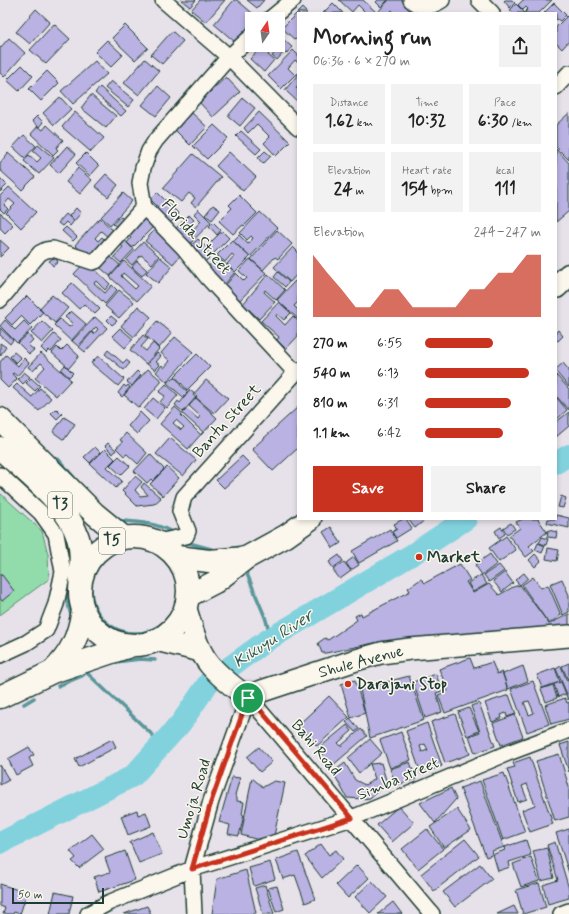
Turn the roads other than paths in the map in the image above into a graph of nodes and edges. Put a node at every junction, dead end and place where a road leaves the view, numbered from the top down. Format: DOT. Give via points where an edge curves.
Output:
graph roads {
  1 [pos="163,0"];
  2 [pos="293,0"];
  3 [pos="411,0"];
  4 [pos="442,0"];
  5 [pos="479,0"];
  6 [pos="278,12"];
  7 [pos="491,12"];
  8 [pos="245,42"];
  9 [pos="229,57"];
  10 [pos="297,126"];
  11 [pos="144,207"];
  12 [pos="569,275"];
  13 [pos="557,286"];
  14 [pos="0,300"];
  15 [pos="297,371"];
  16 [pos="0,419"];
  17 [pos="0,448"];
  18 [pos="0,475"];
  19 [pos="309,520"];
  20 [pos="123,537"];
  21 [pos="158,542"];
  22 [pos="177,557"];
  23 [pos="246,558"];
  24 [pos="80,582"];
  25 [pos="187,602"];
  26 [pos="83,611"];
  27 [pos="569,636"];
  28 [pos="156,640"];
  29 [pos="133,645"];
  30 [pos="0,655"];
  31 [pos="205,658"];
  32 [pos="52,672"];
  33 [pos="240,692"];
  34 [pos="0,697"];
  35 [pos="569,730"];
  36 [pos="352,818"];
  37 [pos="192,869"];
  38 [pos="569,911"];
  39 [pos="88,914"];
  40 [pos="194,914"];
  41 [pos="432,914"];
  42 [pos="561,914"];
  1 -- 9 [label="street"];
  2 -- 6 [label="street"];
  3 -- 4 [label="street" via="422,6 436,4"];
  5 -- 7 [label="street"];
  8 -- 9 [label="street, Florida Street"];
  9 -- 10 [label="street"];
  9 -- 11 [label="street, Florida Street" via="149,151 140,183"];
  11 -- 14 [label="street" via="93,262 53,249 46,250 40,253"];
  11 -- 15 [label="street, Florida Street"];
  12 -- 13 [label="highway"];
  15 -- 21 [label="street, Bantu Street" via="184,497 180,511 188,531 186,536"];
  16 -- 20 [label="highway, T3" via="96,514"];
  17 -- 24 [label="highway, T3" via="57,502 70,520 78,538 82,560"];
  18 -- 30 [label="street" via="42,513 56,534 63,572 56,604 46,630"];
  19 -- 23 [label="highway"];
  20 -- 21 [label="highway, T5" via="141,537"];
  20 -- 24 [label="highway, T5" via="99,549 83,571"];
  21 -- 22 [label="highway, T5"];
  22 -- 23 [label="highway" via="209,561"];
  22 -- 25 [label="highway, T5" via="188,582"];
  23 -- 25 [label="highway"];
  24 -- 26 [label="highway, T5" via="79,592"];
  25 -- 28 [label="highway, T5" via="179,622 169,633"];
  25 -- 31 [label="main road"];
  26 -- 29 [label="highway, T5" via="91,624 103,635 117,642"];
  26 -- 32 [label="highway, T5" via="79,634 72,648"];
  27 -- 33 [label="main road, Shule Avenue" via="410,648 356,660 256,693"];
  28 -- 29 [label="highway, T5"];
  28 -- 31 [label="main road"];
  29 -- 32 [label="highway, T5"];
  31 -- 33 [label="main road"];
  32 -- 34 [label="highway, T5"];
  33 -- 36 [label="street, Bahi Road" via="256,705"];
  33 -- 37 [label="street, Umoja Road"];
  35 -- 36 [label="street, Simba street"];
  36 -- 37 [label="street, Simba street"];
  36 -- 41 [label="street, Bahi Road"];
  37 -- 39 [label="street, Simba street"];
  37 -- 40 [label="street, Umoja Road"];
  38 -- 42 [label="street"];
}
